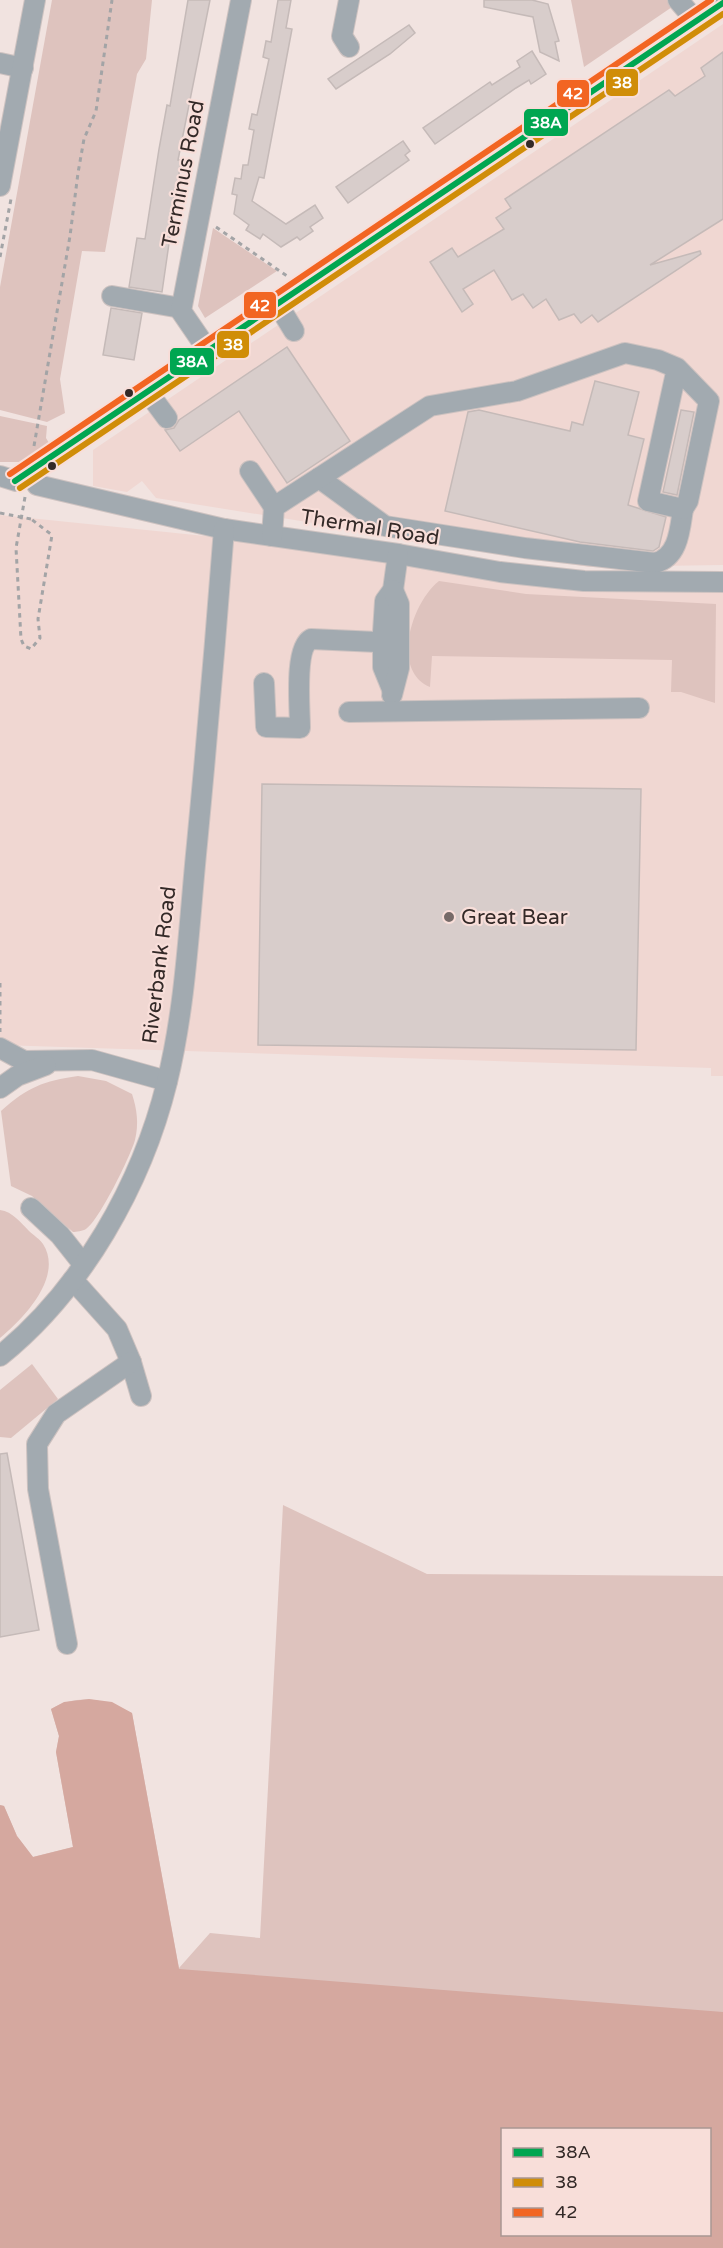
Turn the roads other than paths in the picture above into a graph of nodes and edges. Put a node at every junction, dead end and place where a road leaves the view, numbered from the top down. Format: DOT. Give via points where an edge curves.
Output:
graph roads {
  1 [pos="35,0"];
  2 [pos="241,0"];
  3 [pos="349,0"];
  4 [pos="678,0"];
  5 [pos="723,3"];
  6 [pos="696,21"];
  7 [pos="349,47"];
  8 [pos="0,63"];
  9 [pos="23,68"];
  10 [pos="0,186"];
  11 [pos="112,296"];
  12 [pos="277,303"];
  13 [pos="181,308"];
  14 [pos="294,331"];
  15 [pos="207,349"];
  16 [pos="677,368"];
  17 [pos="147,391"];
  18 [pos="167,418"];
  19 [pos="250,471"];
  20 [pos="319,478"];
  21 [pos="19,482"];
  22 [pos="274,507"];
  23 [pos="683,509"];
  24 [pos="224,529"];
  25 [pos="272,536"];
  26 [pos="398,554"];
  27 [pos="723,582"];
  28 [pos="391,643"];
  29 [pos="264,683"];
  30 [pos="639,708"];
  31 [pos="349,712"];
  32 [pos="392,712"];
  33 [pos="0,1048"];
  34 [pos="57,1060"];
  35 [pos="167,1081"];
  36 [pos="0,1088"];
  37 [pos="31,1209"];
  38 [pos="78,1272"];
  39 [pos="0,1356"];
  40 [pos="131,1362"];
  41 [pos="141,1396"];
  42 [pos="67,1644"];
  1 -- 9 [label="street"];
  2 -- 13 [label="street, Terminus Road"];
  3 -- 7 [label="street" via="342,36"];
  4 -- 6 [label="street"];
  5 -- 6 [label="street"];
  6 -- 12 [label="street"];
  8 -- 9 [label="street"];
  9 -- 10 [label="street"];
  11 -- 13 [label="street"];
  12 -- 14 [label="street"];
  12 -- 15 [label="street"];
  13 -- 15 [label="street"];
  15 -- 17 [label="street"];
  16 -- 20 [label="street" via="626,353 517,391 430,406"];
  16 -- 23 [label="street" via="709,401"];
  16 -- 23 [label="street" via="648,501"];
  17 -- 18 [label="street"];
  17 -- 21 [label="street, bridge" via="36,459"];
  19 -- 22 [label="street"];
  20 -- 22 [label="street"];
  20 -- 23 [label="street" via="385,526 655,563 668,556 677,541"];
  21 -- 24 [label="street, Thermal Road"];
  22 -- 25 [label="street"];
  24 -- 25 [label="street, Thermal Road"];
  24 -- 35 [label="street, Riverbank Road" via="182,997"];
  25 -- 26 [label="street, Thermal Road"];
  26 -- 27 [label="street, Thermal Road" via="500,572 584,581"];
  26 -- 28 [label="street" via="393,590 385,601"];
  28 -- 29 [label="street" via="307,641 301,653 300,728 266,727"];
  28 -- 32 [label="street" via="383,667 392,689"];
  30 -- 32 [label="street"];
  31 -- 32 [label="street"];
  33 -- 34 [label="street" via="24,1062"];
  34 -- 35 [label="street" via="92,1060"];
  34 -- 36 [label="street" via="17,1076"];
  35 -- 38 [label="street, Riverbank Road" via="153,1132 135,1173"];
  37 -- 38 [label="street" via="60,1236"];
  38 -- 39 [label="street, Riverbank Road" via="23,1337"];
  38 -- 40 [label="street" via="117,1329"];
  40 -- 41 [label="street"];
  40 -- 42 [label="street" via="56,1414 37,1444 38,1489"];
}
